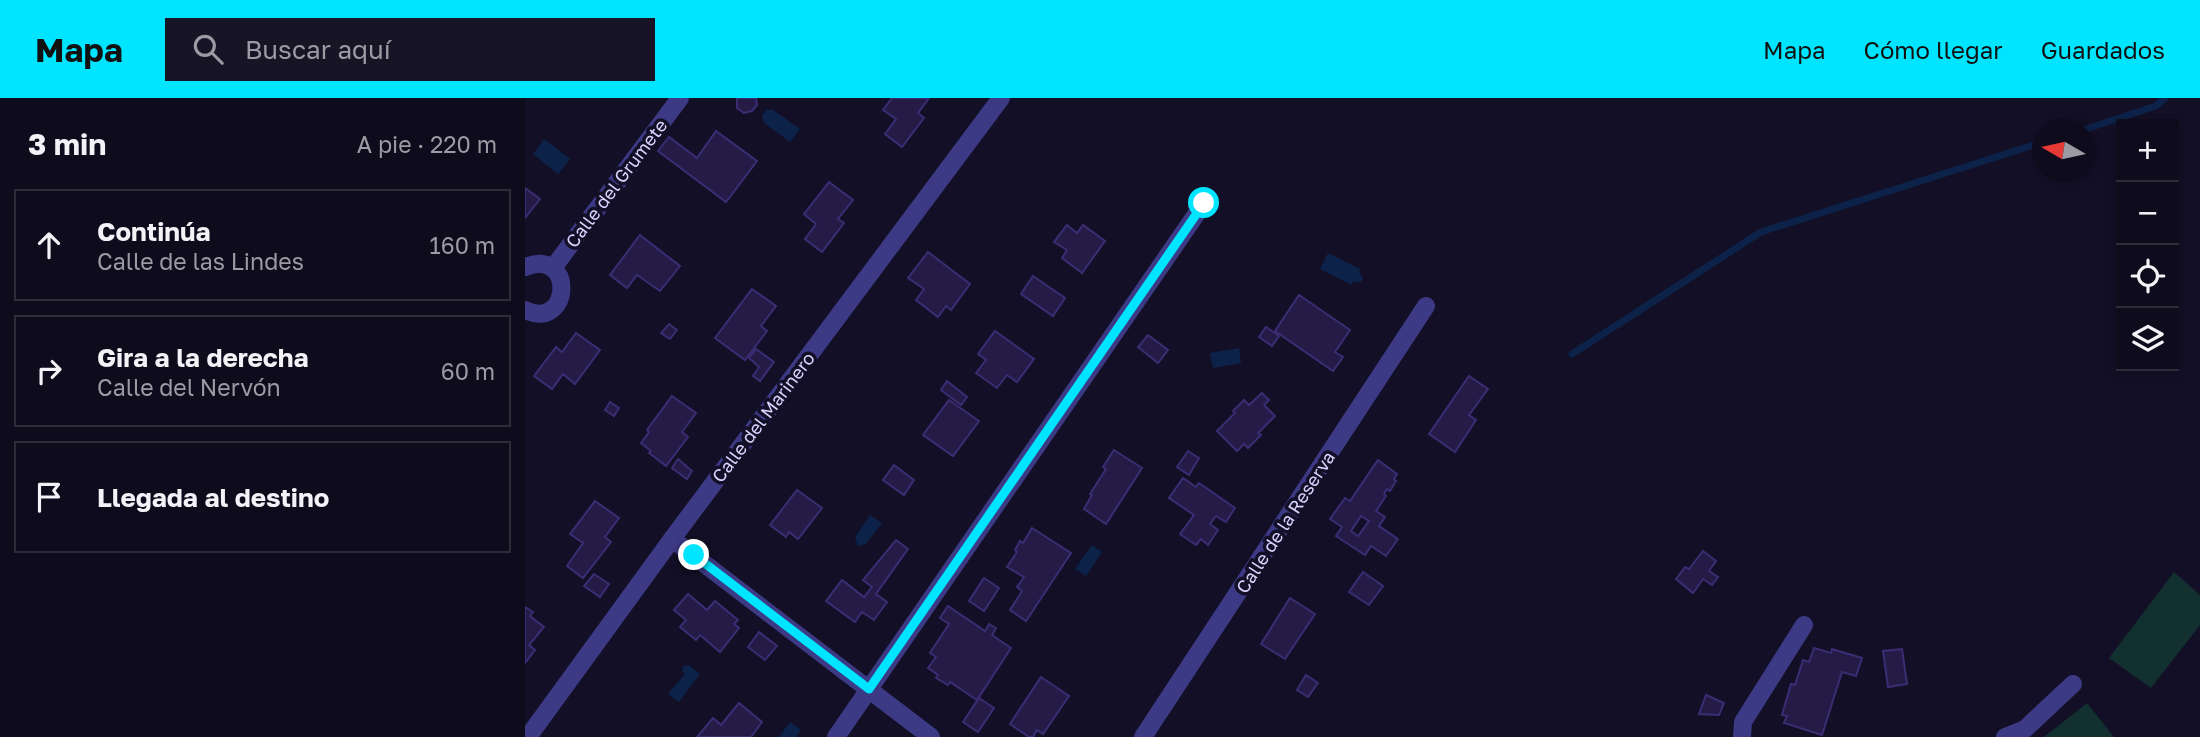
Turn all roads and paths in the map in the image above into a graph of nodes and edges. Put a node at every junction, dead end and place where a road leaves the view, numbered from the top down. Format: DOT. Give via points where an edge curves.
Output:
graph roads {
  1 [pos="680,98"];
  2 [pos="1001,98"];
  3 [pos="1204,203"];
  4 [pos="525,267"];
  5 [pos="552,268"];
  6 [pos="1426,306"];
  7 [pos="525,310"];
  8 [pos="672,539"];
  9 [pos="1804,625"];
  10 [pos="2073,684"];
  11 [pos="869,689"];
  12 [pos="528,737"];
  13 [pos="836,737"];
  14 [pos="931,737"];
  15 [pos="1143,737"];
  16 [pos="1742,737"];
  17 [pos="2005,737"];
  1 -- 5 [label="street, Calle del Grumete"];
  2 -- 8 [label="street, Calle del Marinero"];
  3 -- 11 [label="street"];
  4 -- 5 [label="street" via="534,263"];
  5 -- 7 [label="street" via="563,285 558,303 541,314"];
  6 -- 15 [label="street, Calle de la Reserva"];
  8 -- 11 [label="street"];
  8 -- 12 [label="street, Calle del Marinero"];
  9 -- 16 [label="street" via="1743,722"];
  10 -- 17 [label="street" via="2025,729"];
  11 -- 13 [label="street"];
  11 -- 14 [label="street"];
}
